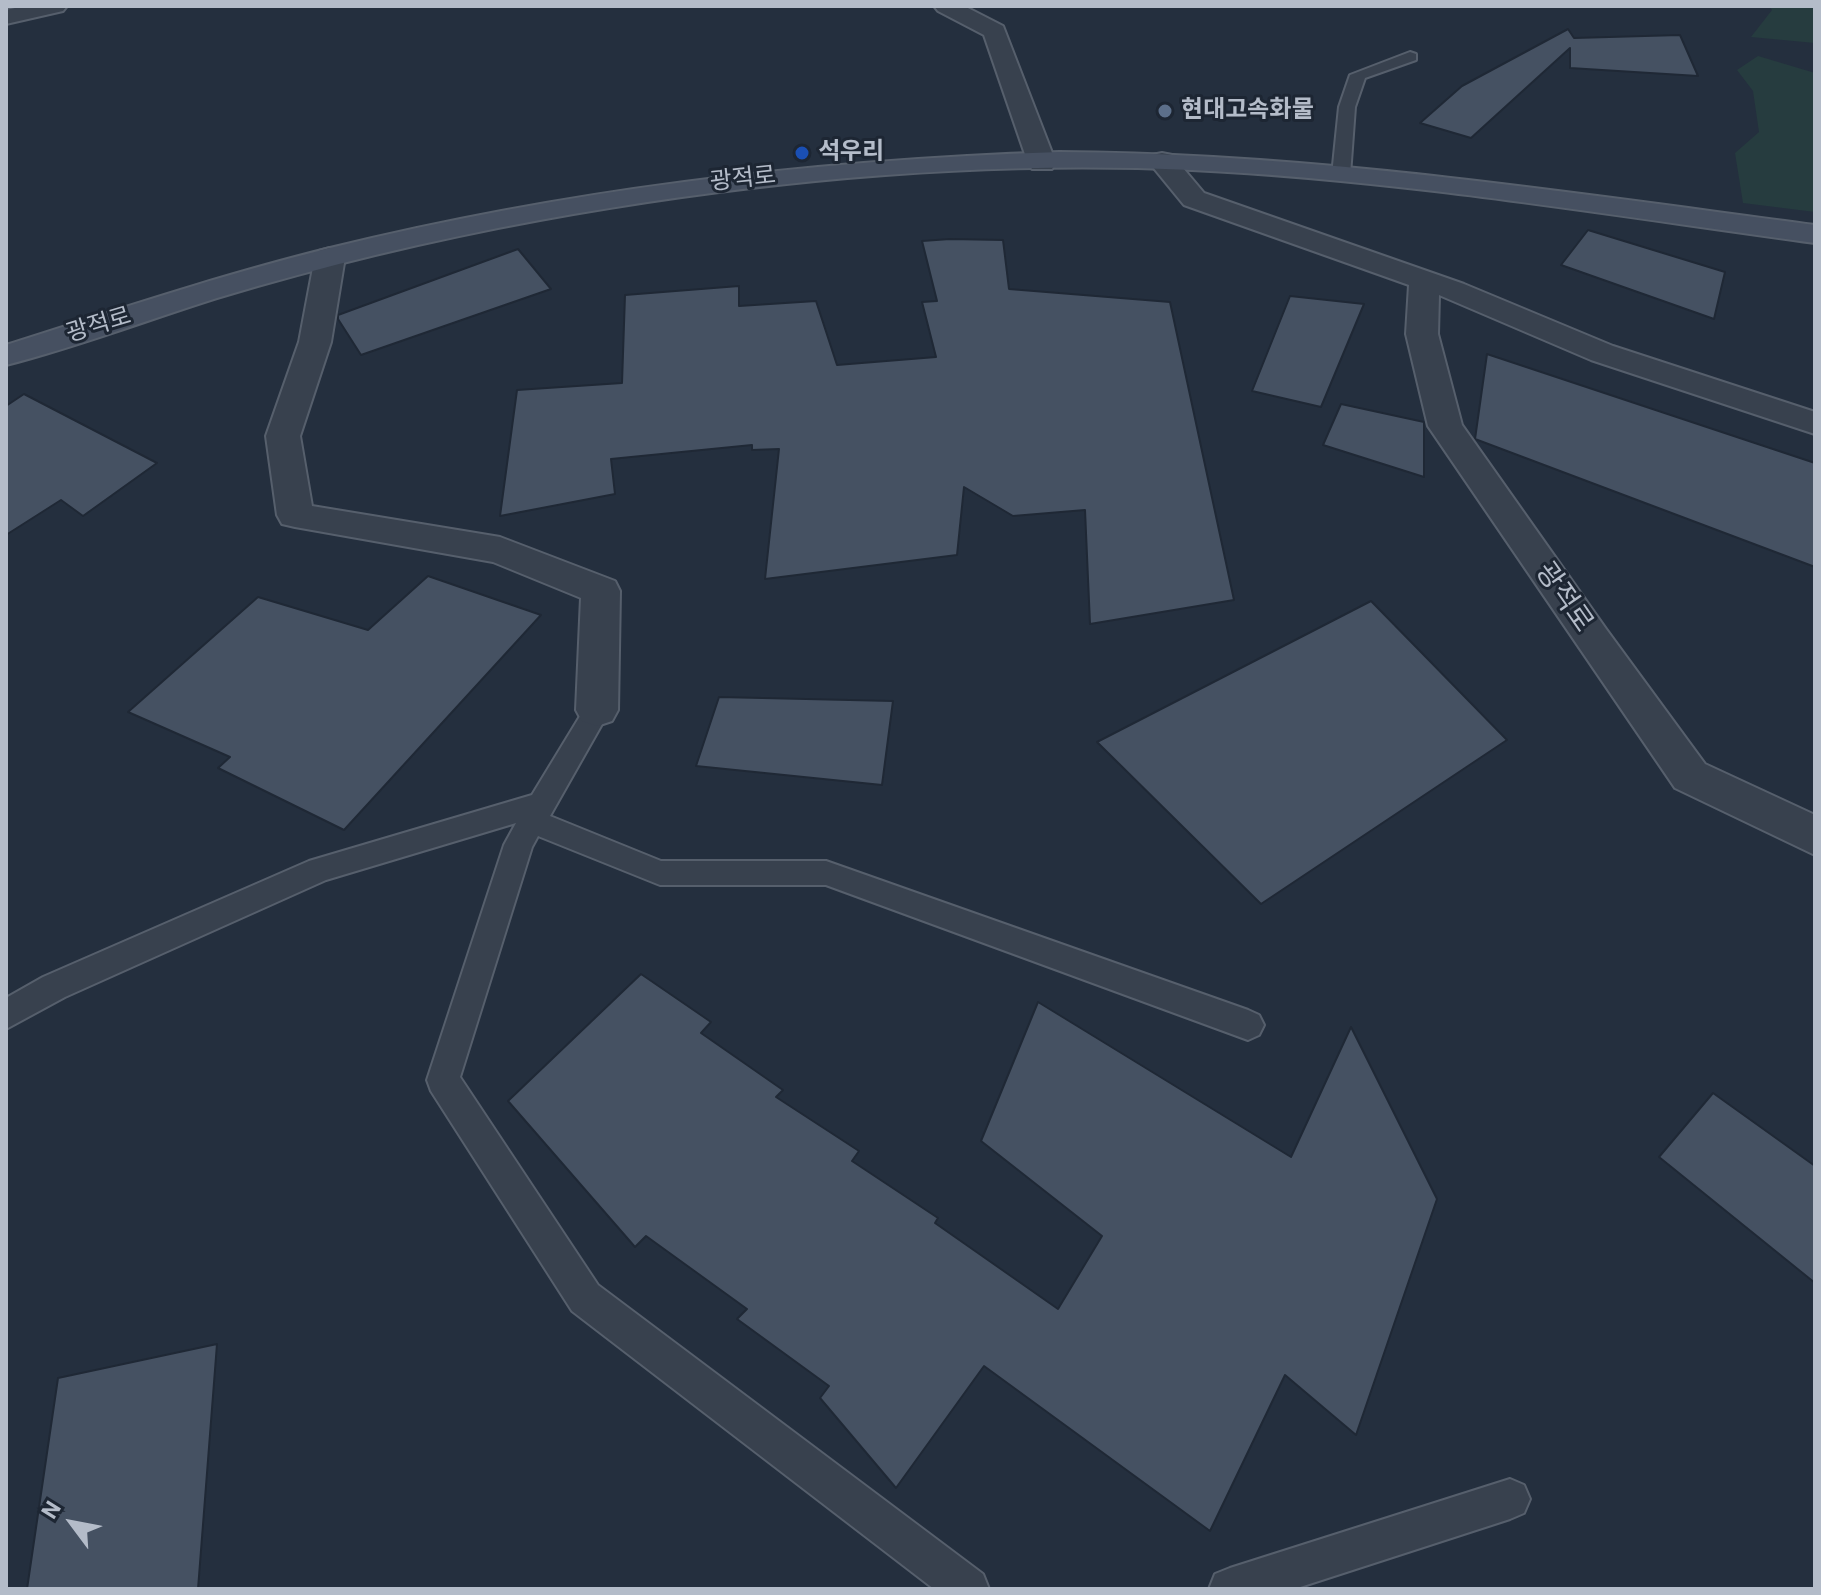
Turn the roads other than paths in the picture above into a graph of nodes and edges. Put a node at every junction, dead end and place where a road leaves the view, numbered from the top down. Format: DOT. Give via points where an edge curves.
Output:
graph roads {
  1 [pos="55,6"];
  2 [pos="946,6"];
  3 [pos="6,17"];
  4 [pos="1410,57"];
  5 [pos="1162,161"];
  6 [pos="1042,163"];
  7 [pos="1341,175"];
  8 [pos="1815,234"];
  9 [pos="330,257"];
  10 [pos="1424,281"];
  11 [pos="6,355"];
  12 [pos="1815,423"];
  13 [pos="597,710"];
  14 [pos="537,812"];
  15 [pos="1815,836"];
  16 [pos="6,1015"];
  17 [pos="1248,1025"];
  18 [pos="1510,1499"];
  19 [pos="968,1589"];
  20 [pos="1230,1589"];
  1 -- 3 [label="street"];
  2 -- 6 [label="street" via="995,31"];
  4 -- 7 [label="lane" via="1358,75 1347,107"];
  5 -- 6 [label="main road, 광적로"];
  5 -- 7 [label="main road, 광적로"];
  5 -- 10 [label="street" via="1194,199"];
  6 -- 9 [label="main road, 광적로" via="871,168 669,189 469,225"];
  7 -- 8 [label="main road, 광적로"];
  9 -- 11 [label="main road, 광적로"];
  9 -- 13 [label="street" via="315,342 283,436 295,515 500,550 601,591"];
  10 -- 12 [label="street" via="1602,353"];
  10 -- 15 [label="street, 광적로" via="1422,334 1445,426 1592,639 1690,776"];
  13 -- 14 [label="lane"];
  14 -- 16 [label="lane" via="319,870 54,987"];
  14 -- 17 [label="lane" via="660,873 826,873"];
  14 -- 19 [label="lane" via="518,845 443,1080 585,1298"];
  18 -- 20 [label="lane"];
}
